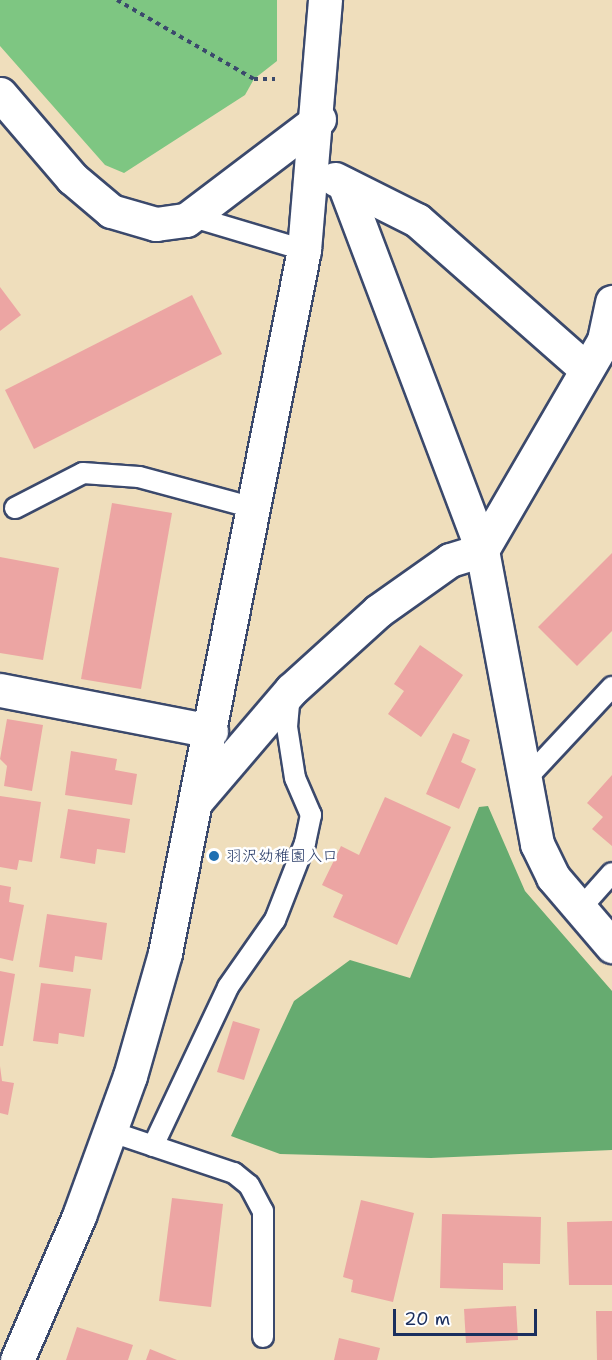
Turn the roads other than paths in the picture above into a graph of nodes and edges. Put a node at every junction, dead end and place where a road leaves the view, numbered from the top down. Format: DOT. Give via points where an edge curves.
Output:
graph roads {
  1 [pos="325,0"];
  2 [pos="0,94"];
  3 [pos="319,119"];
  4 [pos="314,169"];
  5 [pos="344,184"];
  6 [pos="190,216"];
  7 [pos="304,250"];
  8 [pos="611,314"];
  9 [pos="586,369"];
  10 [pos="15,508"];
  11 [pos="254,508"];
  12 [pos="482,550"];
  13 [pos="612,687"];
  14 [pos="0,690"];
  15 [pos="291,690"];
  16 [pos="211,730"];
  17 [pos="524,782"];
  18 [pos="197,800"];
  19 [pos="612,873"];
  20 [pos="580,909"];
  21 [pos="612,946"];
  22 [pos="109,1131"];
  23 [pos="153,1146"];
  24 [pos="263,1337"];
  25 [pos="16,1360"];
  1 -- 3 [label="street"];
  2 -- 6 [label="street" via="72,178 111,211 156,224"];
  3 -- 4 [label="street"];
  3 -- 6 [label="street"];
  4 -- 5 [label="street"];
  4 -- 7 [label="street"];
  5 -- 9 [label="street" via="417,220"];
  5 -- 12 [label="street"];
  6 -- 7 [label="lane"];
  7 -- 11 [label="street"];
  8 -- 9 [label="street" via="604,340"];
  9 -- 12 [label="street"];
  10 -- 11 [label="lane" via="83,473 139,477"];
  11 -- 16 [label="street"];
  12 -- 15 [label="street" via="450,560 378,611"];
  12 -- 17 [label="street"];
  13 -- 17 [label="lane"];
  14 -- 16 [label="street"];
  15 -- 18 [label="street"];
  15 -- 23 [label="lane" via="286,727 296,778 311,814 305,843 274,920 228,987"];
  16 -- 18 [label="street"];
  17 -- 20 [label="street" via="537,844 553,877"];
  18 -- 22 [label="street" via="165,953"];
  19 -- 20 [label="lane"];
  20 -- 21 [label="street"];
  22 -- 23 [label="lane"];
  22 -- 25 [label="street"];
  23 -- 24 [label="lane" via="234,1173 249,1185 263,1211"];
}
